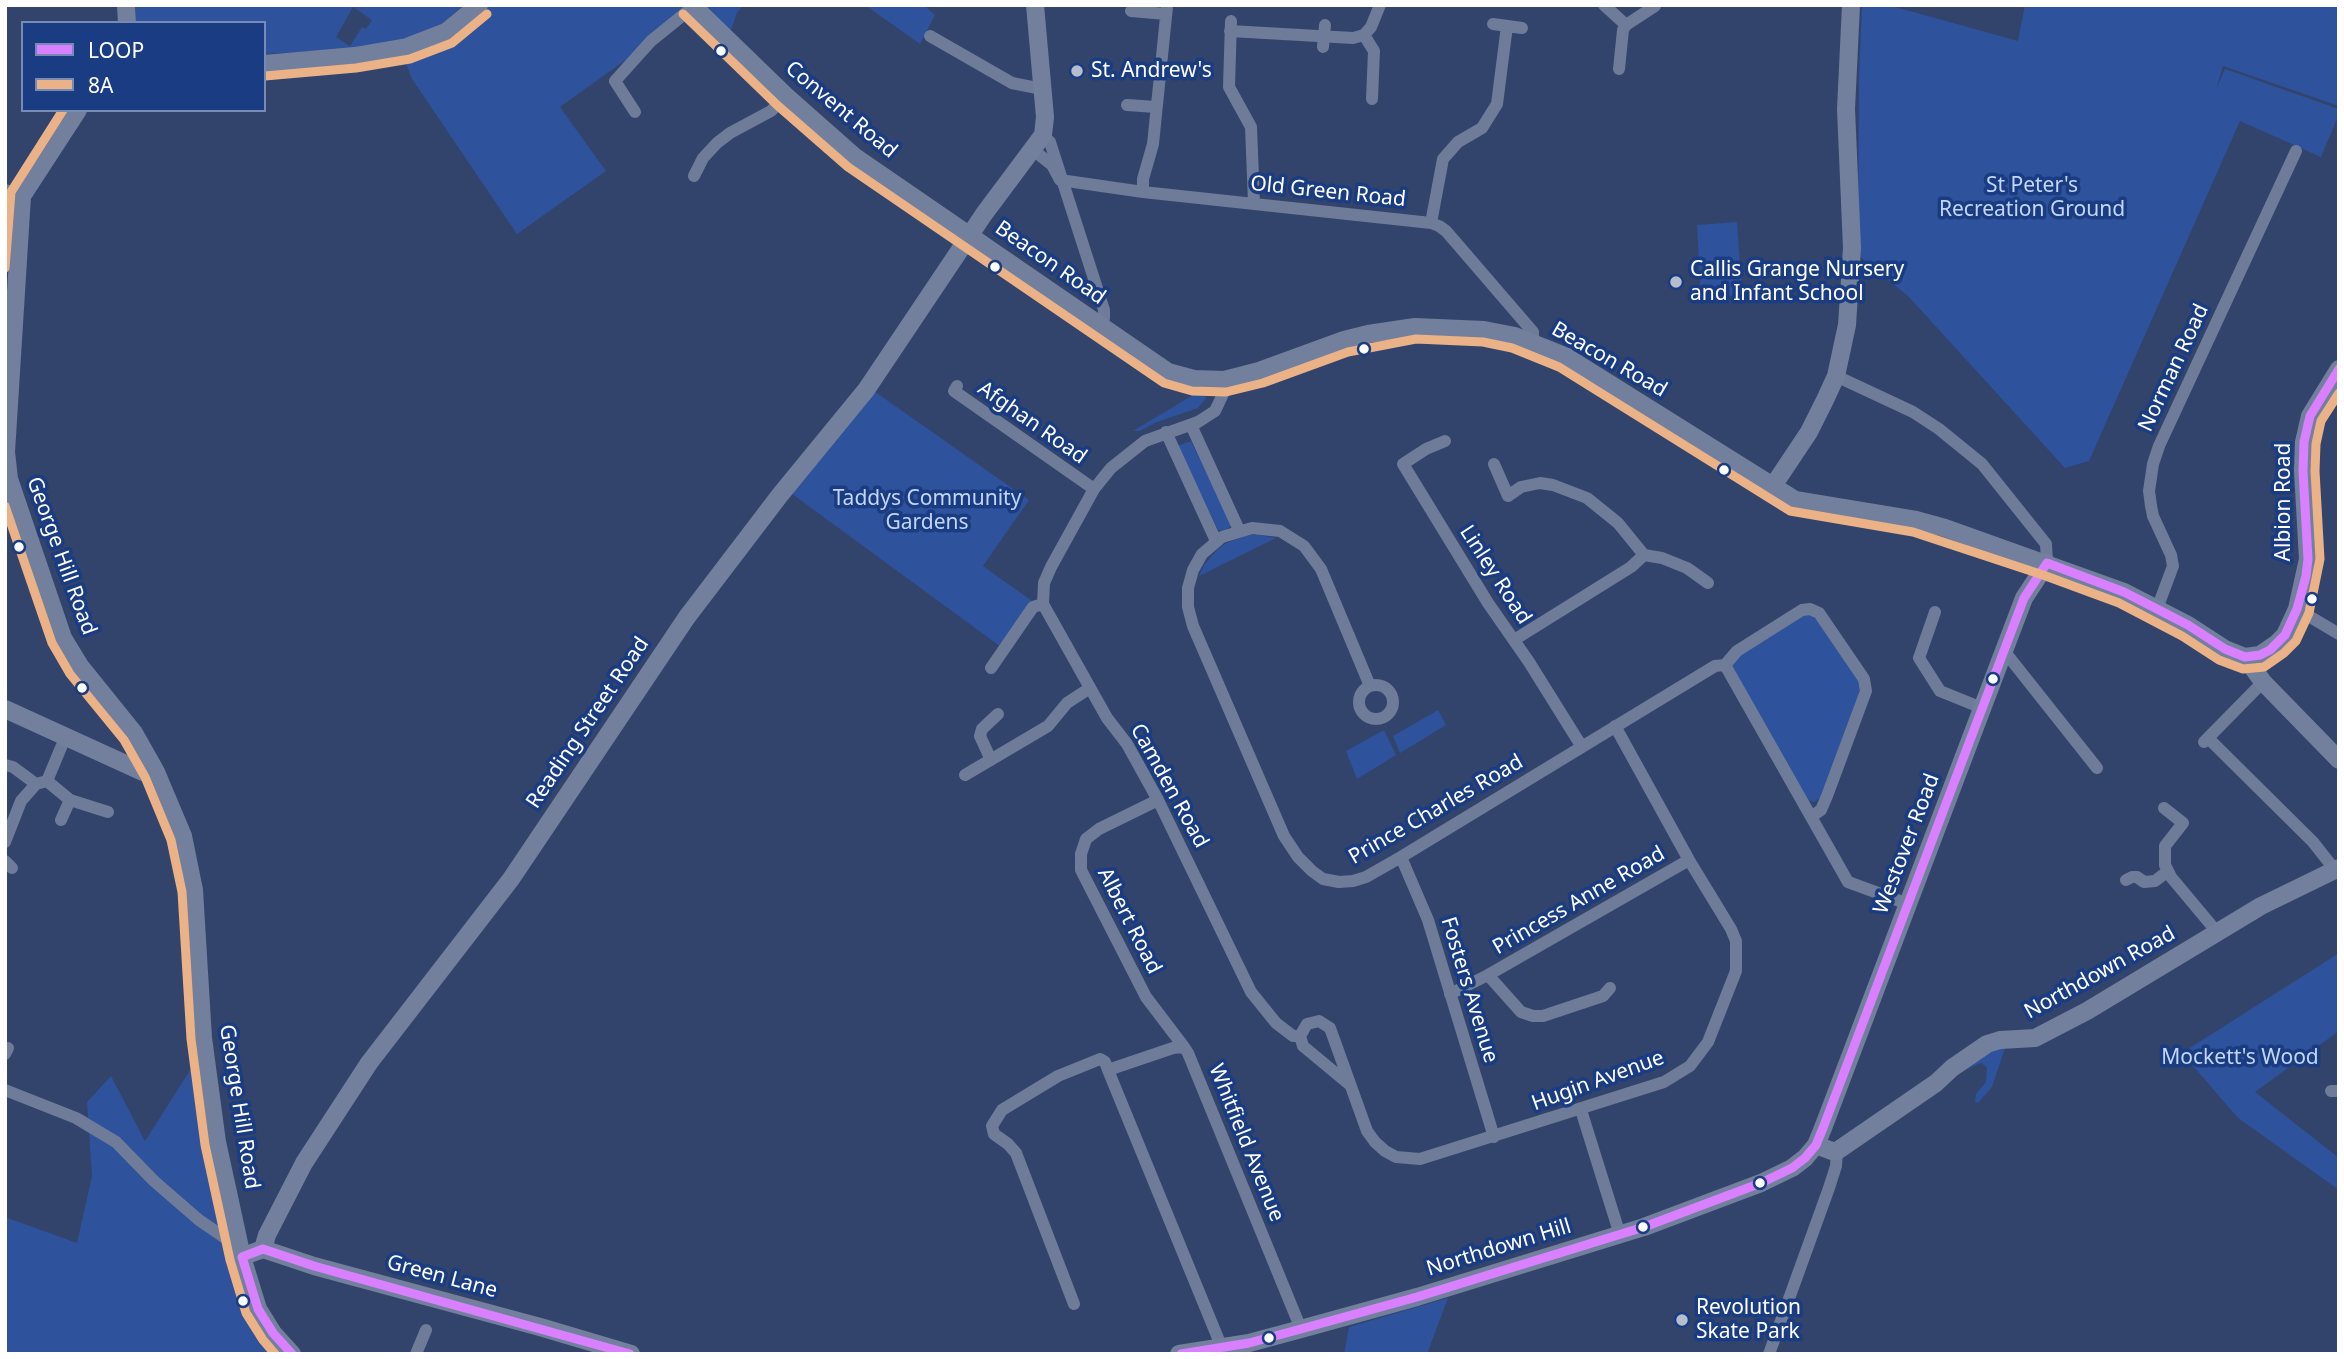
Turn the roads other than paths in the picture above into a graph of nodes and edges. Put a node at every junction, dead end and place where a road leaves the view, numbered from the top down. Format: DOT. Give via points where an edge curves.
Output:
graph roads {
  1 [pos="479,5"];
  2 [pos="1035,5"];
  3 [pos="1380,5"];
  4 [pos="1604,5"];
  5 [pos="1851,5"];
  6 [pos="692,6"];
  7 [pos="1656,7"];
  8 [pos="1131,13"];
  9 [pos="1493,24"];
  10 [pos="1626,25"];
  11 [pos="1507,26"];
  12 [pos="1522,28"];
  13 [pos="1364,35"];
  14 [pos="930,36"];
  15 [pos="1622,63"];
  16 [pos="266,64"];
  17 [pos="1042,89"];
  18 [pos="1377,92"];
  19 [pos="786,96"];
  20 [pos="1127,105"];
  21 [pos="1156,107"];
  22 [pos="76,112"];
  23 [pos="635,112"];
  24 [pos="1038,142"];
  25 [pos="2296,151"];
  26 [pos="694,176"];
  27 [pos="1060,180"];
  28 [pos="1143,192"];
  29 [pos="13,193"];
  30 [pos="1254,203"];
  31 [pos="1431,223"];
  32 [pos="972,236"];
  33 [pos="1101,327"];
  34 [pos="1534,342"];
  35 [pos="2339,369"];
  36 [pos="1836,376"];
  37 [pos="1224,380"];
  38 [pos="8,381"];
  39 [pos="957,386"];
  40 [pos="1191,425"];
  41 [pos="1166,432"];
  42 [pos="1444,441"];
  43 [pos="1494,464"];
  44 [pos="1773,486"];
  45 [pos="1094,489"];
  46 [pos="10,506"];
  47 [pos="1228,535"];
  48 [pos="1644,555"];
  49 [pos="2047,563"];
  50 [pos="1708,583"];
  51 [pos="1044,604"];
  52 [pos="2297,609"];
  53 [pos="2161,611"];
  54 [pos="1935,612"];
  55 [pos="2339,634"];
  56 [pos="1514,640"];
  57 [pos="2005,652"];
  58 [pos="2252,656"];
  59 [pos="1725,664"];
  60 [pos="991,668"];
  61 [pos="2261,680"];
  62 [pos="1370,686"];
  63 [pos="1090,688"];
  64 [pos="1982,708"];
  65 [pos="5,709"];
  66 [pos="998,714"];
  67 [pos="1615,726"];
  68 [pos="134,733"];
  69 [pos="65,738"];
  70 [pos="1582,747"];
  71 [pos="99,751"];
  72 [pos="991,760"];
  73 [pos="2339,760"];
  74 [pos="5,765"];
  75 [pos="2097,768"];
  76 [pos="156,772"];
  77 [pos="965,775"];
  78 [pos="38,785"];
  79 [pos="70,800"];
  80 [pos="1158,800"];
  81 [pos="2164,808"];
  82 [pos="108,812"];
  83 [pos="1812,816"];
  84 [pos="61,820"];
  85 [pos="5,842"];
  86 [pos="1401,857"];
  87 [pos="1689,860"];
  88 [pos="2337,869"];
  89 [pos="2168,871"];
  90 [pos="2126,880"];
  91 [pos="1908,904"];
  92 [pos="2217,932"];
  93 [pos="1488,975"];
  94 [pos="1610,988"];
  95 [pos="1251,992"];
  96 [pos="1450,994"];
  97 [pos="1300,1036"];
  98 [pos="1184,1047"];
  99 [pos="1108,1070"];
  100 [pos="1350,1085"];
  101 [pos="5,1090"];
  102 [pos="1581,1110"];
  103 [pos="1494,1137"];
  104 [pos="1816,1145"];
  105 [pos="1837,1151"];
  106 [pos="1620,1235"];
  107 [pos="263,1250"];
  108 [pos="241,1252"];
  109 [pos="1074,1304"];
  110 [pos="1301,1329"];
  111 [pos="426,1330"];
  112 [pos="1222,1348"];
  113 [pos="608,1350"];
  114 [pos="292,1354"];
  115 [pos="416,1354"];
  116 [pos="631,1354"];
  117 [pos="1179,1354"];
  118 [pos="1769,1354"];
  1 -- 16 [label="street" via="446,32 407,47 355,57"];
  2 -- 17 [label="street"];
  3 -- 13 [label="street" via="1378,17"];
  4 -- 10 [label="street"];
  5 -- 36 [label="street" via="1846,109 1852,263 1847,325"];
  6 -- 19 [label="street, Convent Road"];
  6 -- 23 [label="street" via="651,41 615,81"];
  7 -- 10 [label="street"];
  8 -- 21 [label="street" via="1167,11"];
  9 -- 11 [label="street"];
  10 -- 15 [label="street"];
  11 -- 12 [label="street"];
  11 -- 31 [label="street" via="1497,104 1482,128 1458,142 1443,159"];
  13 -- 18 [label="street" via="1374,51"];
  13 -- 30 [label="street" via="1353,38 1231,26 1229,87 1251,127"];
  14 -- 17 [label="street" via="1012,83"];
  17 -- 24 [label="street" via="1045,117"];
  19 -- 26 [label="street" via="771,111 718,143"];
  19 -- 32 [label="street, Convent Road" via="855,157"];
  20 -- 21 [label="street"];
  21 -- 28 [label="street"];
  22 -- 29 [label="street, George Hill Road"];
  24 -- 27 [label="street"];
  24 -- 32 [label="street, Reading Street Road"];
  25 -- 53 [label="street, Norman Road" via="2156,455 2151,506 2173,566"];
  27 -- 28 [label="street, Old Green Road"];
  27 -- 33 [label="street" via="1104,310"];
  28 -- 30 [label="street, Old Green Road"];
  29 -- 38 [label="street, George Hill Road"];
  30 -- 31 [label="street, Old Green Road"];
  31 -- 34 [label="street, Old Green Road" via="1446,231 1512,307 1533,332"];
  32 -- 33 [label="street, Beacon Road"];
  32 -- 107 [label="street, Reading Street Road" via="866,390 687,617 511,879 369,1063 304,1163"];
  33 -- 37 [label="street, Beacon Road" via="1168,372"];
  34 -- 37 [label="street, Beacon Road" via="1485,330 1415,327 1335,343"];
  34 -- 44 [label="street, Beacon Road" via="1565,356"];
  35 -- 52 [label="street, Albion Road" via="2310,416 2304,442 2308,559"];
  36 -- 44 [label="street" via="1809,432"];
  36 -- 49 [label="street" via="1913,412 1982,464 2046,544"];
  37 -- 40 [label="street" via="1215,411"];
  38 -- 46 [label="street, George Hill Road"];
  39 -- 45 [label="street, Afghan Road" via="954,390"];
  40 -- 41 [label="street"];
  40 -- 47 [label="street"];
  41 -- 45 [label="street" via="1129,451"];
  41 -- 47 [label="street"];
  42 -- 56 [label="street, Linley Road" via="1403,464"];
  43 -- 48 [label="street" via="1508,496 1539,483 1578,494 1618,523"];
  44 -- 49 [label="street, Beacon Road" via="1796,500 1916,520"];
  45 -- 51 [label="street" via="1051,566 1044,583"];
  46 -- 68 [label="street, George Hill Road" via="63,638"];
  47 -- 62 [label="street" via="1261,527 1280,531 1311,553"];
  47 -- 86 [label="street, Prince Charles Road" via="1202,554 1190,579 1190,617 1284,836 1312,871 1339,882 1353,881"];
  48 -- 50 [label="street" via="1687,568"];
  48 -- 56 [label="street"];
  49 -- 53 [label="street, Beacon Road"];
  49 -- 57 [label="street, Westover Road" via="2024,598"];
  51 -- 60 [label="street" via="1033,607"];
  51 -- 63 [label="street, Camden Road"];
  52 -- 55 [label="street"];
  52 -- 58 [label="street, Albion Road" via="2285,635 2270,650"];
  53 -- 58 [label="street, Beacon Road" via="2225,649"];
  54 -- 64 [label="street" via="1932,632 1919,658 1940,691"];
  56 -- 70 [label="street, Linley Road"];
  57 -- 64 [label="street, Westover Road"];
  57 -- 75 [label="street"];
  58 -- 61 [label="street"];
  59 -- 67 [label="street, Prince Charles Road"];
  59 -- 83 [label="street"];
  59 -- 83 [label="street, Prince Charles Road" via="1737,651 1810,609 1819,613 1864,679 1866,691 1827,796 1821,810"];
  61 -- 73 [label="street"];
  61 -- 88 [label="street" via="2206,740"];
  63 -- 72 [label="street" via="1067,703 1048,726"];
  63 -- 80 [label="street, Camden Road"];
  64 -- 91 [label="street, Westover Road"];
  65 -- 69 [label="street"];
  66 -- 72 [label="street" via="980,736"];
  67 -- 70 [label="street, Prince Charles Road"];
  67 -- 87 [label="street, Hugin Avenue"];
  68 -- 71 [label="street" via="116,750"];
  68 -- 76 [label="street, George Hill Road"];
  69 -- 71 [label="street"];
  69 -- 78 [label="street"];
  70 -- 86 [label="street, Prince Charles Road"];
  71 -- 76 [label="street" via="143,772"];
  72 -- 77 [label="street"];
  74 -- 78 [label="street"];
  76 -- 108 [label="street, George Hill Road" via="190,862 203,1038 217,1142"];
  78 -- 79 [label="street"];
  78 -- 85 [label="street" via="21,801"];
  79 -- 82 [label="street"];
  79 -- 84 [label="street"];
  80 -- 95 [label="street, Camden Road"];
  80 -- 98 [label="street, Albert Road" via="1086,839 1081,870 1146,997"];
  81 -- 89 [label="street" via="2183,823 2165,846"];
  83 -- 91 [label="street" via="1848,881"];
  86 -- 96 [label="street, Fosters Avenue" via="1429,920"];
  87 -- 93 [label="street, Princess Anne Road"];
  87 -- 102 [label="street, Hugin Avenue" via="1736,942 1736,971 1708,1042 1690,1066 1664,1082"];
  88 -- 92 [label="street, Northdown Road"];
  89 -- 90 [label="street" via="2155,881"];
  89 -- 92 [label="street"];
  91 -- 104 [label="street, Westover Road"];
  92 -- 105 [label="street, Northdown Road" via="2035,1038 1987,1044"];
  93 -- 94 [label="street" via="1521,1012 1533,1016 1603,996"];
  93 -- 96 [label="street, Princess Anne Road"];
  95 -- 97 [label="street, Hugin Avenue" via="1276,1023"];
  96 -- 103 [label="street, Fosters Avenue"];
  97 -- 100 [label="street, Hugin Avenue" via="1305,1049"];
  97 -- 100 [label="street, Hugin Avenue" via="1313,1022 1330,1028"];
  98 -- 99 [label="street, Whitfield Avenue"];
  98 -- 110 [label="street, Whitfield Avenue"];
  99 -- 109 [label="street" via="1100,1059 1058,1076 1002,1110 992,1126 997,1137 1016,1153 1073,1284"];
  99 -- 112 [label="street"];
  100 -- 103 [label="street, Hugin Avenue" via="1367,1131 1396,1157 1420,1159"];
  101 -- 108 [label="street" via="76,1118 116,1142 154,1181"];
  102 -- 103 [label="street, Hugin Avenue"];
  102 -- 106 [label="street"];
  104 -- 105 [label="street"];
  104 -- 106 [label="street, Northdown Hill" via="1792,1168 1771,1178"];
  105 -- 118 [label="street" via="1829,1188"];
  106 -- 110 [label="street, Northdown Hill"];
  107 -- 108 [label="street"];
  107 -- 113 [label="street, Green Lane"];
  108 -- 114 [label="street, George Hill Road" via="258,1309"];
  110 -- 112 [label="street, Northdown Hill"];
  111 -- 115 [label="street"];
  112 -- 117 [label="street, Northdown Hill"];
  113 -- 116 [label="street, Green Lane"];
}
